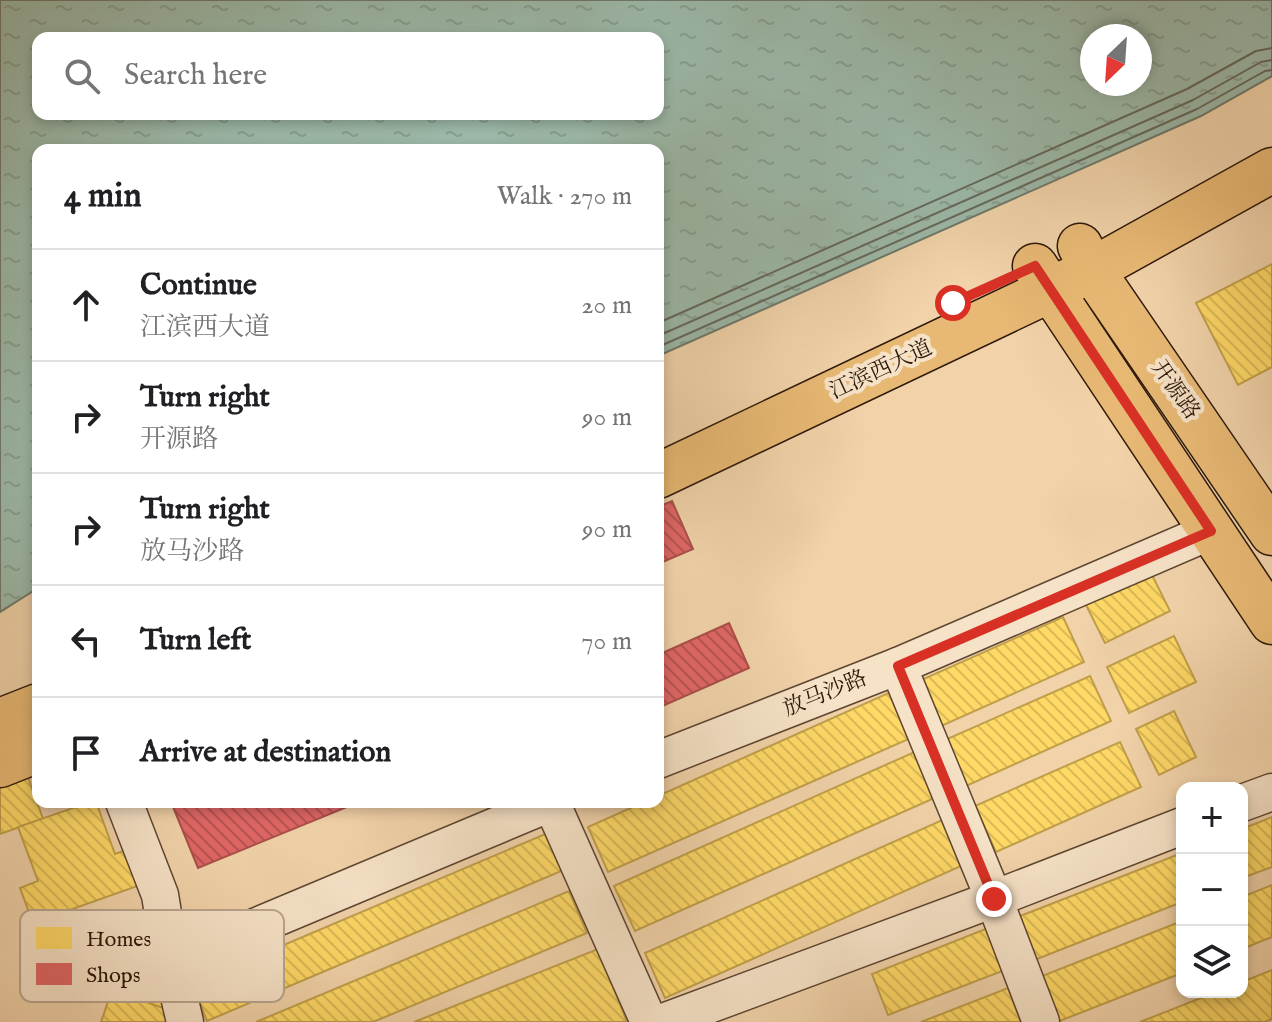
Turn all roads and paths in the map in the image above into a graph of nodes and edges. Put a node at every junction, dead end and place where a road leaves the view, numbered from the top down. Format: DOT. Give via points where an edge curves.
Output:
graph roads {
  1 [pos="1272,143"];
  2 [pos="1272,170"];
  3 [pos="1086,258"];
  4 [pos="1042,278"];
  5 [pos="664,440"];
  6 [pos="664,473"];
  7 [pos="1266,511"];
  8 [pos="1211,531"];
  9 [pos="1272,622"];
  10 [pos="898,666"];
  11 [pos="32,708"];
  12 [pos="0,721"];
  13 [pos="32,752"];
  14 [pos="664,758"];
  15 [pos="0,765"];
  16 [pos="1272,792"];
  17 [pos="1248,801"];
  18 [pos="126,808"];
  19 [pos="538,808"];
  20 [pos="555,808"];
  21 [pos="1176,828"];
  22 [pos="994,899"];
  23 [pos="162,910"];
  24 [pos="284,915"];
  25 [pos="180,1002"];
  26 [pos="185,1022"];
  27 [pos="649,1022"];
  28 [pos="663,1022"];
  29 [pos="1041,1022"];
  1 -- 3 [label="main road, 江滨西大道"];
  2 -- 3 [label="main road, 江滨西大道"];
  3 -- 4 [label="main road, 江滨西大道"];
  3 -- 7 [label="main road, 开源路"];
  4 -- 5 [label="main road, 江滨西大道"];
  4 -- 6 [label="main road, 江滨西大道"];
  4 -- 8 [label="main road"];
  8 -- 9 [label="main road"];
  8 -- 10 [label="street, 放马沙路"];
  10 -- 14 [label="street, 放马沙路"];
  10 -- 22 [label="street"];
  11 -- 12 [label="main road"];
  13 -- 15 [label="main road"];
  16 -- 17 [label="street"];
  18 -- 23 [label="street"];
  19 -- 24 [label="street"];
  20 -- 27 [label="street"];
  21 -- 22 [label="street"];
  22 -- 28 [label="street"];
  22 -- 29 [label="street"];
  25 -- 26 [label="street"];
}
